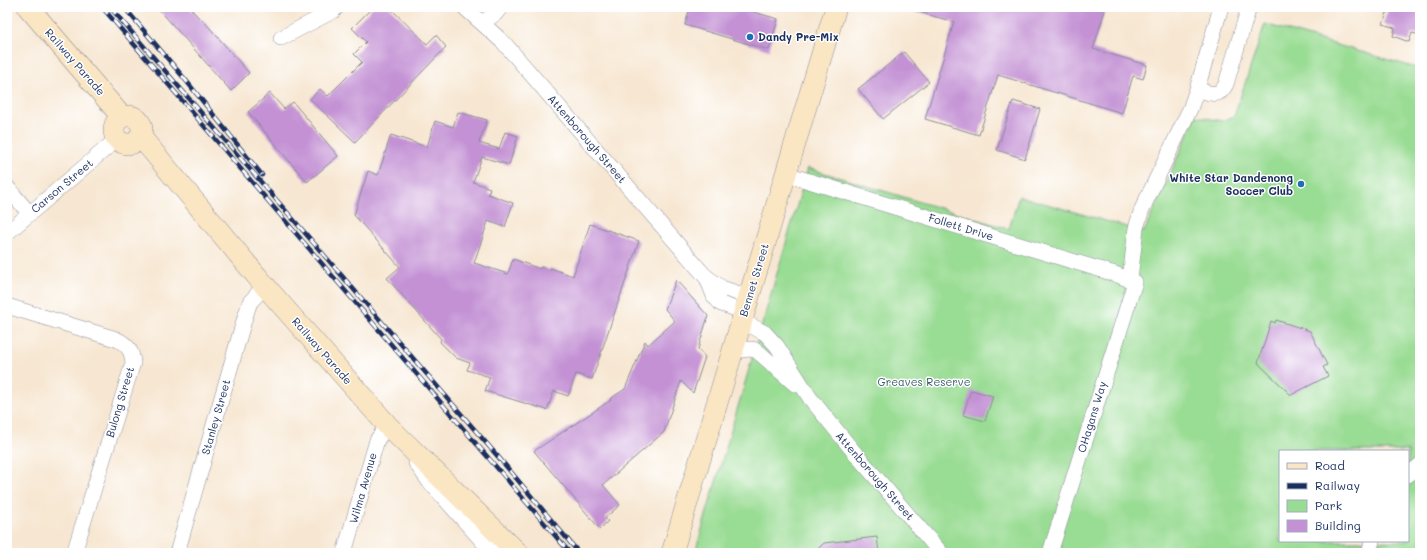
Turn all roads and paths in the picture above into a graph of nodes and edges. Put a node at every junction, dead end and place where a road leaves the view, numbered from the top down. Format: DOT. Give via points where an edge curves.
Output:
graph roads {
  1 [pos="28,7"];
  2 [pos="337,7"];
  3 [pos="464,7"];
  4 [pos="501,7"];
  5 [pos="836,7"];
  6 [pos="1220,7"];
  7 [pos="1249,7"];
  8 [pos="482,23"];
  9 [pos="281,38"];
  10 [pos="1197,89"];
  11 [pos="122,117"];
  12 [pos="140,136"];
  13 [pos="117,139"];
  14 [pos="786,174"];
  15 [pos="7,187"];
  16 [pos="29,214"];
  17 [pos="7,233"];
  18 [pos="1132,281"];
  19 [pos="265,286"];
  20 [pos="9,306"];
  21 [pos="745,310"];
  22 [pos="732,351"];
  23 [pos="810,398"];
  24 [pos="394,432"];
  25 [pos="1420,465"];
  26 [pos="1409,474"];
  27 [pos="1372,542"];
  28 [pos="74,553"];
  29 [pos="178,553"];
  30 [pos="344,553"];
  31 [pos="493,553"];
  32 [pos="518,553"];
  33 [pos="672,553"];
  34 [pos="941,553"];
  35 [pos="1050,553"];
  36 [pos="1368,553"];
  1 -- 11 [label="main road, Railway Parade"];
  2 -- 9 [label="street"];
  3 -- 8 [label="street, Attenborough Street"];
  4 -- 8 [label="street"];
  5 -- 14 [label="main road, Bennet Street"];
  6 -- 10 [label="street, OHagans Way"];
  7 -- 10 [label="street" via="1225,87 1216,94"];
  8 -- 21 [label="street, Attenborough Street" via="504,43 705,276 714,296 721,304"];
  10 -- 18 [label="street, OHagans Way" via="1142,209 1136,228"];
  11 -- 12 [label="main road" via="131,116 138,120 142,128"];
  11 -- 13 [label="main road" via="114,128"];
  12 -- 13 [label="main road" via="131,144"];
  12 -- 19 [label="main road, Railway Parade"];
  13 -- 16 [label="street, Carson Street"];
  14 -- 18 [label="street, Follett Drive"];
  14 -- 21 [label="main road, Bennet Street"];
  15 -- 16 [label="street"];
  16 -- 17 [label="street, Carson Street"];
  18 -- 35 [label="street, OHagans Way"];
  19 -- 24 [label="main road, Railway Parade"];
  19 -- 29 [label="street, Stanley Street" via="246,311"];
  20 -- 28 [label="street, Bulong Street" via="116,339 124,343 132,354 133,363"];
  21 -- 22 [label="main road, Bennet Street"];
  21 -- 23 [label="street, Attenborough Street" via="758,329 777,346"];
  22 -- 23 [label="street, Attenborough Street" via="758,351"];
  22 -- 33 [label="main road, Bennet Street"];
  23 -- 34 [label="street, Attenborough Street"];
  24 -- 30 [label="street, Wilma Avenue" via="382,433 378,440"];
  24 -- 31 [label="street" via="428,480"];
  24 -- 32 [label="main road, Railway Parade"];
  25 -- 26 [label="street"];
  27 -- 36 [label="street"];
}
